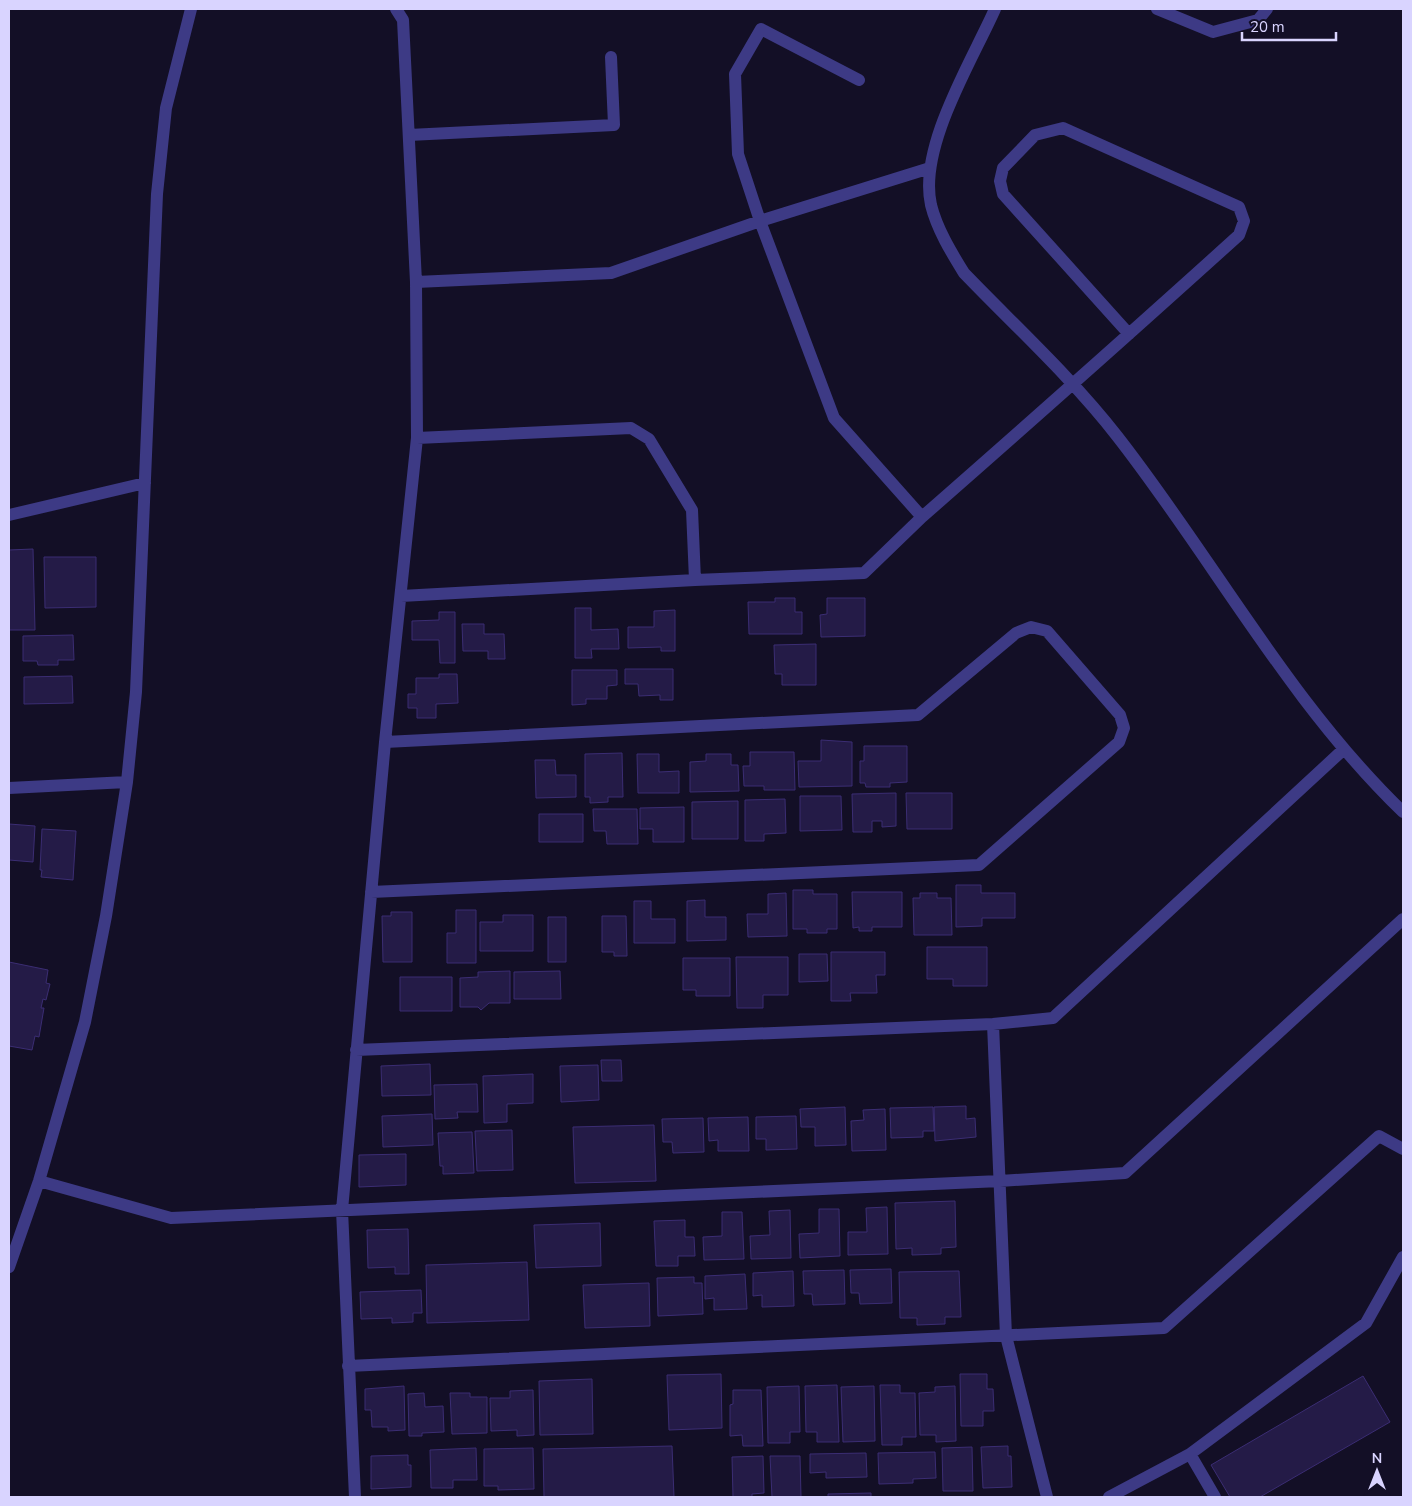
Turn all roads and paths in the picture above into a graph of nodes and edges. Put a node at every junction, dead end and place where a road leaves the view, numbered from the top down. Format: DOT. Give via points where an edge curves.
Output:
graph roads {
  1 [pos="191,9"];
  2 [pos="396,9"];
  3 [pos="995,9"];
  4 [pos="1157,9"];
  5 [pos="1267,9"];
  6 [pos="611,58"];
  7 [pos="859,80"];
  8 [pos="409,135"];
  9 [pos="930,168"];
  10 [pos="760,221"];
  11 [pos="416,282"];
  12 [pos="1129,334"];
  13 [pos="1072,385"];
  14 [pos="417,438"];
  15 [pos="146,483"];
  16 [pos="9,515"];
  17 [pos="922,517"];
  18 [pos="694,580"];
  19 [pos="401,596"];
  20 [pos="385,742"];
  21 [pos="1344,749"];
  22 [pos="127,782"];
  23 [pos="9,788"];
  24 [pos="1403,812"];
  25 [pos="370,892"];
  26 [pos="1403,919"];
  27 [pos="993,1024"];
  28 [pos="356,1050"];
  29 [pos="1403,1149"];
  30 [pos="39,1181"];
  31 [pos="1000,1181"];
  32 [pos="342,1210"];
  33 [pos="1403,1257"];
  34 [pos="9,1267"];
  35 [pos="1006,1336"];
  36 [pos="348,1366"];
  37 [pos="1190,1454"];
  38 [pos="355,1497"];
  39 [pos="1047,1497"];
  40 [pos="1109,1497"];
  41 [pos="1215,1497"];
  1 -- 15 [label="street" via="166,108 157,194"];
  2 -- 8 [label="street" via="403,20"];
  3 -- 9 [label="street" via="944,119"];
  4 -- 5 [label="street" via="1212,32 1258,20"];
  6 -- 8 [label="street" via="614,125"];
  7 -- 10 [label="street" via="761,29 735,74 738,154"];
  8 -- 11 [label="street"];
  9 -- 10 [label="street"];
  9 -- 13 [label="street" via="931,204 945,242 964,273"];
  10 -- 11 [label="street" via="611,273"];
  10 -- 17 [label="street" via="834,418"];
  11 -- 14 [label="street"];
  12 -- 12 [label="street" via="1239,235 1244,221 1239,207 1063,128 1035,135 1003,168 1000,181 1003,194"];
  12 -- 13 [label="street"];
  13 -- 17 [label="street"];
  13 -- 21 [label="street" via="1117,435 1294,686"];
  14 -- 18 [label="street" via="631,428 649,439 692,510"];
  14 -- 19 [label="street"];
  15 -- 16 [label="street"];
  15 -- 22 [label="street" via="136,692"];
  17 -- 18 [label="street" via="864,573"];
  18 -- 19 [label="street"];
  19 -- 20 [label="street"];
  20 -- 25 [label="street"];
  20 -- 25 [label="street" via="918,715 1016,633 1031,627 1047,631 1120,715 1124,728 1119,742 979,865"];
  21 -- 24 [label="street"];
  21 -- 27 [label="street" via="1053,1018"];
  22 -- 23 [label="street"];
  22 -- 30 [label="street" via="85,1022"];
  25 -- 28 [label="street"];
  26 -- 31 [label="street" via="1125,1173"];
  27 -- 28 [label="street"];
  27 -- 31 [label="street"];
  28 -- 32 [label="street"];
  29 -- 35 [label="street" via="1379,1136 1164,1328"];
  30 -- 32 [label="street" via="172,1218"];
  30 -- 34 [label="street"];
  31 -- 32 [label="street"];
  31 -- 35 [label="street"];
  32 -- 36 [label="street"];
  33 -- 37 [label="street" via="1366,1323"];
  35 -- 36 [label="street"];
  35 -- 39 [label="street"];
  36 -- 38 [label="street"];
  37 -- 40 [label="street"];
  37 -- 41 [label="street"];
}
